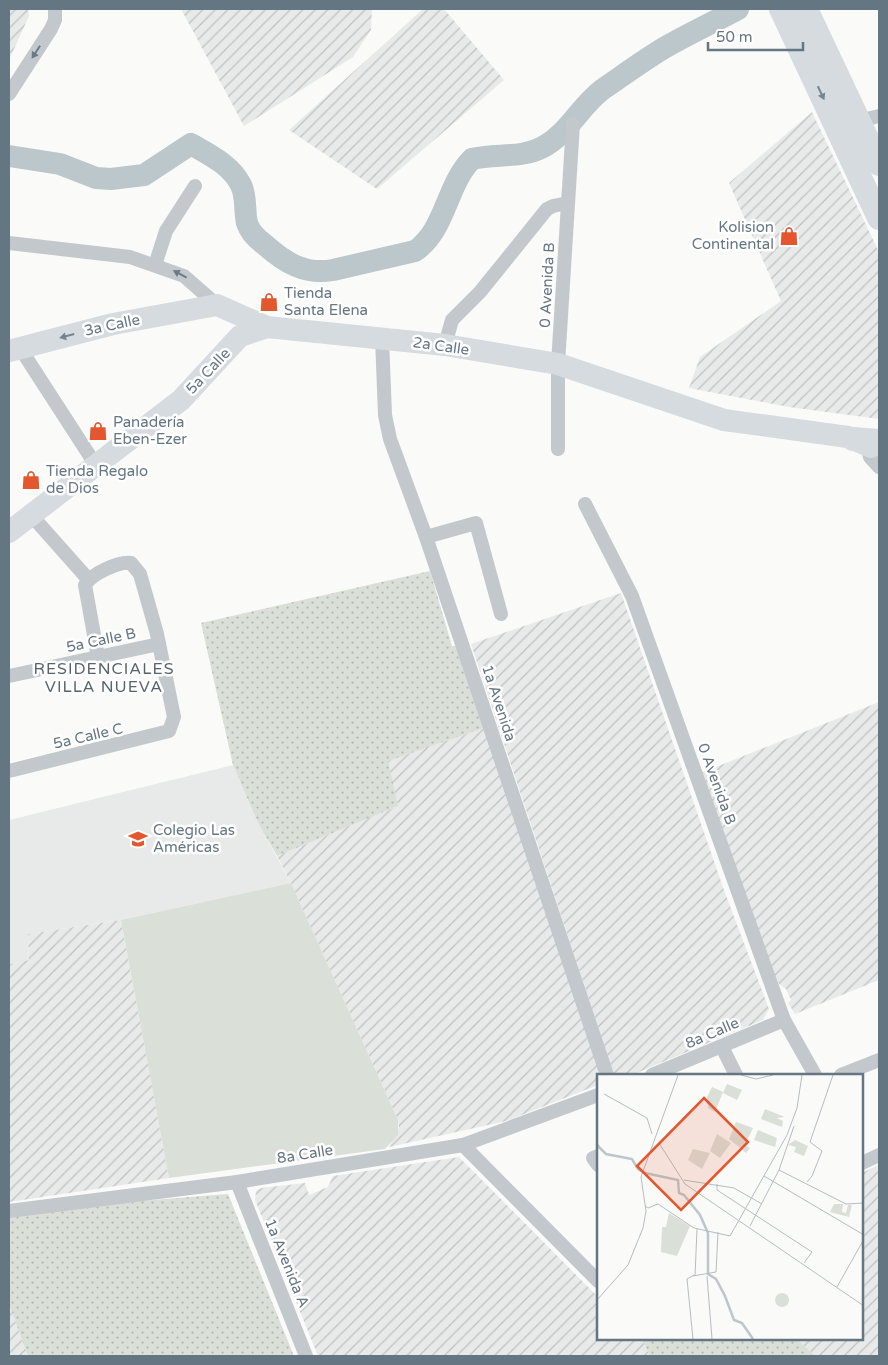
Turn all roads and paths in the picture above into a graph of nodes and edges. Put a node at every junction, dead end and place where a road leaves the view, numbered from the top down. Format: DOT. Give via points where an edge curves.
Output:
graph roads {
  1 [pos="55,9"];
  2 [pos="782,9"];
  3 [pos="806,9"];
  4 [pos="810,43"];
  5 [pos="9,94"];
  6 [pos="869,119"];
  7 [pos="573,124"];
  8 [pos="879,164"];
  9 [pos="195,186"];
  10 [pos="568,203"];
  11 [pos="879,218"];
  12 [pos="9,243"];
  13 [pos="155,265"];
  14 [pos="225,309"];
  15 [pos="268,327"];
  16 [pos="240,336"];
  17 [pos="382,338"];
  18 [pos="445,345"];
  19 [pos="14,350"];
  20 [pos="558,364"];
  21 [pos="870,444"];
  22 [pos="558,449"];
  23 [pos="97,467"];
  24 [pos="879,467"];
  25 [pos="585,504"];
  26 [pos="32,516"];
  27 [pos="9,532"];
  28 [pos="426,537"];
  29 [pos="88,579"];
  30 [pos="501,614"];
  31 [pos="157,638"];
  32 [pos="98,657"];
  33 [pos="9,676"];
  34 [pos="9,771"];
  35 [pos="784,1020"];
  36 [pos="722,1047"];
  37 [pos="879,1060"];
  38 [pos="607,1074"];
  39 [pos="654,1074"];
  40 [pos="736,1074"];
  41 [pos="814,1074"];
  42 [pos="844,1074"];
  43 [pos="597,1095"];
  44 [pos="463,1145"];
  45 [pos="879,1155"];
  46 [pos="863,1163"];
  47 [pos="236,1182"];
  48 [pos="9,1210"];
  49 [pos="597,1280"];
  50 [pos="306,1356"];
  1 -- 5 [label="street, one-way" via="53,25"];
  2 -- 4 [label="highway"];
  3 -- 4 [label="highway"];
  4 -- 6 [label="highway"];
  4 -- 11 [label="highway, one-way"];
  6 -- 8 [label="highway"];
  7 -- 10 [label="street, 0 Avenida B"];
  9 -- 13 [label="street" via="166,231"];
  10 -- 18 [label="street" via="547,209 480,292 452,320"];
  10 -- 20 [label="street, 0 Avenida B"];
  12 -- 13 [label="street, 2a Calle" via="130,257"];
  14 -- 13 [label="street, 2a Calle, one-way" via="184,276"];
  14 -- 15 [label="main road, 2a Calle"];
  14 -- 16 [label="main road" via="238,320"];
  14 -- 19 [label="main road, 3a Calle, one-way" via="113,324"];
  15 -- 16 [label="main road, 5a Calle"];
  15 -- 17 [label="main road, 2a Calle"];
  16 -- 23 [label="main road, 5a Calle" via="180,400"];
  17 -- 18 [label="main road, 2a Calle"];
  17 -- 28 [label="street, 1a Avenida" via="385,415 390,440"];
  18 -- 20 [label="main road, 2a Calle"];
  19 -- 23 [label="street"];
  20 -- 21 [label="main road, 2a Calle" via="724,420"];
  20 -- 22 [label="street, 0 Avenida B"];
  21 -- 24 [label="street" via="870,457"];
  23 -- 26 [label="main road, 5a Calle"];
  25 -- 35 [label="street, 0 Avenida B" via="632,596"];
  26 -- 27 [label="main road, 5a Calle"];
  26 -- 29 [label="street"];
  28 -- 30 [label="street" via="476,523"];
  28 -- 38 [label="street, 1a Avenida"];
  29 -- 31 [label="street" via="122,562 136,566"];
  29 -- 32 [label="street" via="84,590"];
  31 -- 32 [label="street, 5a Calle B"];
  31 -- 34 [label="street, 5a Calle C" via="174,717 166,734"];
  32 -- 33 [label="street, 5a Calle B"];
  35 -- 36 [label="street, 8a Calle"];
  35 -- 41 [label="street, 0 Avenida B"];
  36 -- 39 [label="street, 8a Calle"];
  36 -- 40 [label="street"];
  37 -- 42 [label="street"];
  43 -- 44 [label="street, 8a Calle"];
  44 -- 47 [label="street, 8a Calle"];
  44 -- 49 [label="street"];
  45 -- 46 [label="street"];
  47 -- 48 [label="street, 8a Calle"];
  47 -- 50 [label="street, 1a Avenida A"];
}
